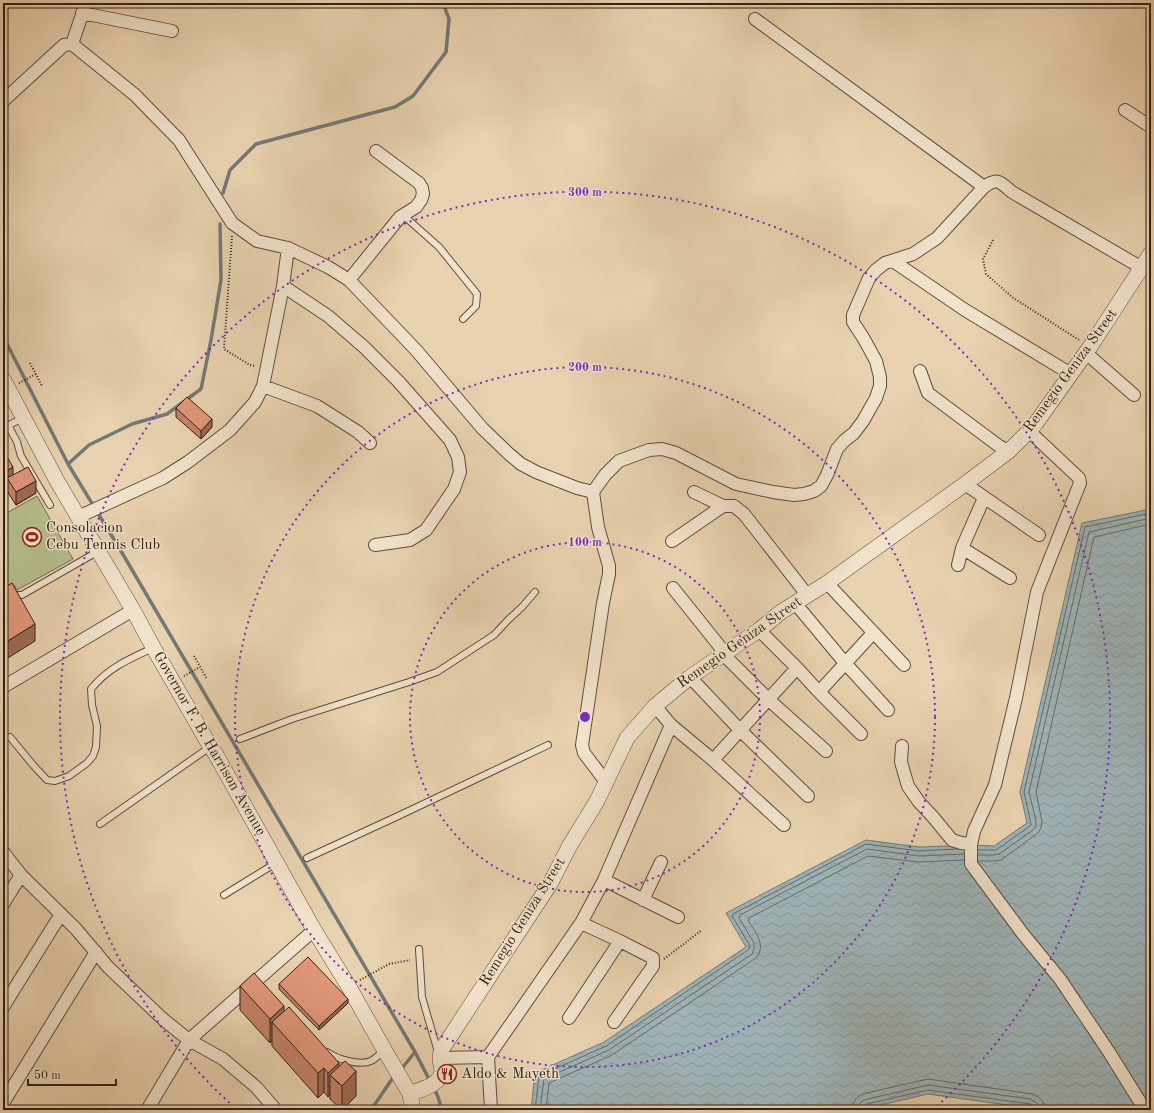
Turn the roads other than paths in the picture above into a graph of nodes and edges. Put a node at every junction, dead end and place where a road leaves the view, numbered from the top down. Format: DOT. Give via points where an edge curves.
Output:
graph roads {
  1 [pos="84,8"];
  2 [pos="755,19"];
  3 [pos="172,31"];
  4 [pos="72,44"];
  5 [pos="3,101"];
  6 [pos="1124,110"];
  7 [pos="1151,127"];
  8 [pos="376,151"];
  9 [pos="984,187"];
  10 [pos="403,215"];
  11 [pos="288,248"];
  12 [pos="1151,253"];
  13 [pos="893,261"];
  14 [pos="1142,268"];
  15 [pos="349,280"];
  16 [pos="283,286"];
  17 [pos="463,319"];
  18 [pos="1088,350"];
  19 [pos="920,371"];
  20 [pos="1071,374"];
  21 [pos="3,379"];
  22 [pos="263,386"];
  23 [pos="1134,394"];
  24 [pos="23,418"];
  25 [pos="5,427"];
  26 [pos="1029,432"];
  27 [pos="370,443"];
  28 [pos="1009,451"];
  29 [pos="965,484"];
  30 [pos="593,492"];
  31 [pos="694,492"];
  32 [pos="984,498"];
  33 [pos="50,505"];
  34 [pos="723,506"];
  35 [pos="78,517"];
  36 [pos="1039,535"];
  37 [pos="672,541"];
  38 [pos="375,545"];
  39 [pos="962,548"];
  40 [pos="98,551"];
  41 [pos="958,565"];
  42 [pos="1010,578"];
  43 [pos="827,583"];
  44 [pos="673,588"];
  45 [pos="535,592"];
  46 [pos="3,598"];
  47 [pos="802,599"];
  48 [pos="133,610"];
  49 [pos="759,630"];
  50 [pos="873,633"];
  51 [pos="153,647"];
  52 [pos="724,653"];
  53 [pos="845,663"];
  54 [pos="904,665"];
  55 [pos="797,668"];
  56 [pos="690,677"];
  57 [pos="3,687"];
  58 [pos="819,692"];
  59 [pos="769,700"];
  60 [pos="655,706"];
  61 [pos="888,710"];
  62 [pos="671,725"];
  63 [pos="740,730"];
  64 [pos="861,734"];
  65 [pos="10,736"];
  66 [pos="240,739"];
  67 [pos="548,744"];
  68 [pos="210,746"];
  69 [pos="902,746"];
  70 [pos="826,751"];
  71 [pos="713,760"];
  72 [pos="606,782"];
  73 [pos="808,796"];
  74 [pos="100,824"];
  75 [pos="784,825"];
  76 [pos="971,844"];
  77 [pos="3,852"];
  78 [pos="307,858"];
  79 [pos="276,862"];
  80 [pos="661,862"];
  81 [pos="21,875"];
  82 [pos="604,880"];
  83 [pos="224,895"];
  84 [pos="643,900"];
  85 [pos="3,904"];
  86 [pos="61,914"];
  87 [pos="678,917"];
  88 [pos="581,923"];
  89 [pos="314,930"];
  90 [pos="620,941"];
  91 [pos="419,949"];
  92 [pos="96,952"];
  93 [pos="3,1008"];
  94 [pos="569,1018"];
  95 [pos="614,1022"];
  96 [pos="189,1040"];
  97 [pos="320,1048"];
  98 [pos="384,1051"];
  99 [pos="488,1057"];
  100 [pos="440,1058"];
  101 [pos="417,1091"];
  102 [pos="3,1103"];
  103 [pos="147,1110"];
  104 [pos="276,1110"];
  105 [pos="413,1110"];
  106 [pos="491,1110"];
  107 [pos="1145,1110"];
  1 -- 3 [label="street"];
  1 -- 4 [label="street"];
  2 -- 9 [label="street"];
  4 -- 5 [label="street" via="64,45"];
  4 -- 11 [label="street" via="134,95 179,140 232,223 256,241"];
  6 -- 7 [label="street"];
  8 -- 10 [label="street" via="419,183 422,188 421,200 416,207"];
  9 -- 13 [label="street" via="937,238 913,254"];
  9 -- 14 [label="street" via="991,182 1000,182 1012,192"];
  10 -- 15 [label="street"];
  10 -- 17 [label="lane" via="439,247 477,294 476,306"];
  11 -- 15 [label="street"];
  11 -- 16 [label="street"];
  12 -- 14 [label="street, Remegio Geniza Street"];
  13 -- 20 [label="street" via="965,310"];
  13 -- 30 [label="street" via="885,263 870,278 853,315 853,322 876,361 880,386 864,421 837,449 821,486 814,491 794,495 736,484 676,453 662,449 649,450 619,461"];
  14 -- 18 [label="street, Remegio Geniza Street"];
  15 -- 30 [label="street" via="416,350 482,428 509,454 536,472"];
  16 -- 22 [label="street"];
  16 -- 38 [label="street" via="328,316 364,347 450,440 458,456 460,472 454,489 426,530 410,540"];
  18 -- 20 [label="street, Remegio Geniza Street"];
  18 -- 23 [label="street"];
  19 -- 28 [label="street" via="928,393"];
  20 -- 26 [label="street, Remegio Geniza Street"];
  21 -- 24 [label="street, Governor F. B. Harrison Avenue"];
  22 -- 27 [label="street" via="317,406 358,432"];
  22 -- 35 [label="street" via="255,402 230,430 188,462 162,478"];
  24 -- 25 [label="lane"];
  24 -- 35 [label="street, Governor F. B. Harrison Avenue"];
  25 -- 33 [label="lane" via="17,442 21,456"];
  26 -- 28 [label="street, Remegio Geniza Street"];
  26 -- 76 [label="street" via="1079,478 1080,483 1037,592 996,784"];
  28 -- 29 [label="street, Remegio Geniza Street"];
  29 -- 32 [label="street"];
  29 -- 43 [label="street, Remegio Geniza Street"];
  30 -- 72 [label="street" via="609,574 582,746 584,754"];
  31 -- 34 [label="street"];
  32 -- 36 [label="street"];
  32 -- 39 [label="street"];
  34 -- 37 [label="street"];
  34 -- 47 [label="street" via="734,506 744,514"];
  35 -- 40 [label="street, Governor F. B. Harrison Avenue"];
  39 -- 41 [label="street"];
  39 -- 42 [label="street"];
  40 -- 46 [label="lane" via="22,595 8,595"];
  40 -- 48 [label="street, Governor F. B. Harrison Avenue"];
  43 -- 47 [label="street, Remegio Geniza Street"];
  43 -- 50 [label="street"];
  44 -- 52 [label="street"];
  45 -- 66 [label="lane" via="494,635 436,672 292,719"];
  47 -- 49 [label="street, Remegio Geniza Street"];
  47 -- 53 [label="street"];
  48 -- 51 [label="street, Governor F. B. Harrison Avenue"];
  48 -- 57 [label="street"];
  49 -- 52 [label="street, Remegio Geniza Street"];
  49 -- 55 [label="street"];
  50 -- 53 [label="street"];
  50 -- 54 [label="street"];
  51 -- 65 [label="lane" via="115,667 91,689 96,746 93,756 68,776 55,781 47,780"];
  51 -- 68 [label="street, Governor F. B. Harrison Avenue"];
  52 -- 56 [label="street, Remegio Geniza Street"];
  52 -- 59 [label="street"];
  53 -- 58 [label="street"];
  53 -- 61 [label="street"];
  55 -- 58 [label="street"];
  55 -- 59 [label="street"];
  56 -- 60 [label="street, Remegio Geniza Street"];
  56 -- 63 [label="street"];
  58 -- 64 [label="street"];
  59 -- 63 [label="street"];
  59 -- 70 [label="street"];
  60 -- 62 [label="street"];
  60 -- 72 [label="street, Remegio Geniza Street" via="627,738"];
  62 -- 71 [label="street"];
  62 -- 82 [label="street"];
  63 -- 71 [label="street"];
  63 -- 73 [label="street"];
  67 -- 78 [label="lane"];
  68 -- 74 [label="lane"];
  68 -- 79 [label="street, Governor F. B. Harrison Avenue"];
  69 -- 76 [label="street" via="901,762 908,786 919,802 952,840"];
  71 -- 75 [label="street"];
  72 -- 100 [label="street, Remegio Geniza Street" via="550,884 447,1039"];
  76 -- 107 [label="street" via="971,864 1060,979"];
  77 -- 81 [label="street"];
  79 -- 83 [label="lane"];
  79 -- 89 [label="street, Governor F. B. Harrison Avenue"];
  80 -- 84 [label="street"];
  81 -- 85 [label="street"];
  81 -- 86 [label="street"];
  82 -- 84 [label="street"];
  82 -- 88 [label="street"];
  84 -- 87 [label="street"];
  86 -- 92 [label="street"];
  86 -- 93 [label="street"];
  88 -- 90 [label="street"];
  88 -- 99 [label="street"];
  89 -- 96 [label="street"];
  89 -- 98 [label="street, Governor F. B. Harrison Avenue" via="352,985"];
  90 -- 94 [label="street"];
  90 -- 95 [label="street" via="653,958 654,962"];
  91 -- 100 [label="lane" via="422,998"];
  92 -- 96 [label="street" via="134,992"];
  92 -- 102 [label="street"];
  96 -- 103 [label="street"];
  96 -- 104 [label="street" via="223,1059 256,1087"];
  97 -- 98 [label="lane" via="332,1056 362,1062 371,1061"];
  98 -- 101 [label="street, Governor F. B. Harrison Avenue"];
  99 -- 100 [label="street"];
  99 -- 106 [label="street"];
  100 -- 101 [label="street, Remegio Geniza Street" via="442,1073 438,1081"];
  101 -- 105 [label="street, Governor F. B. Harrison Avenue"];
}
